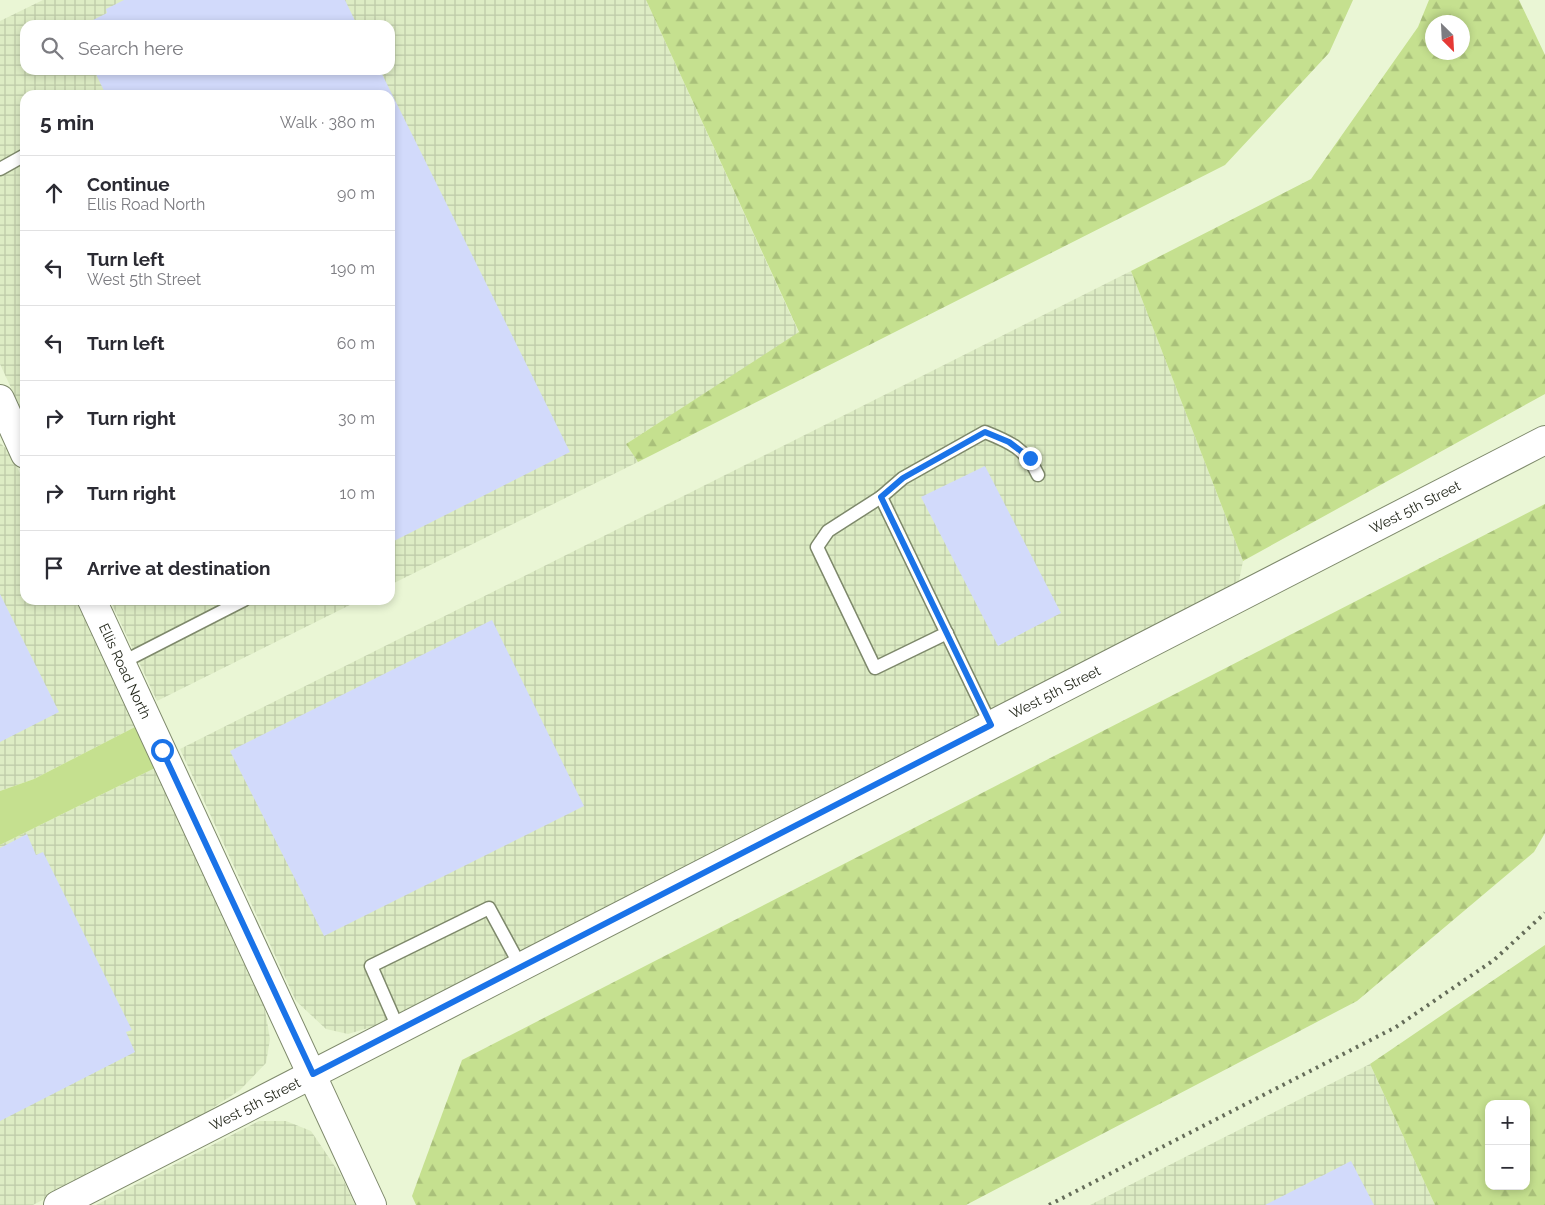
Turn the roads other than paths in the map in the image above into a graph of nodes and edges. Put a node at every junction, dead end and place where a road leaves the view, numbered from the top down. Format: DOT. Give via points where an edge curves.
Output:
graph roads {
  1 [pos="20,159"];
  2 [pos="0,169"];
  3 [pos="0,399"];
  4 [pos="1545,440"];
  5 [pos="20,443"];
  6 [pos="1038,475"];
  7 [pos="881,497"];
  8 [pos="94,605"];
  9 [pos="234,605"];
  10 [pos="947,633"];
  11 [pos="121,663"];
  12 [pos="991,725"];
  13 [pos="521,968"];
  14 [pos="399,1030"];
  15 [pos="313,1074"];
  16 [pos="58,1205"];
  17 [pos="372,1205"];
  1 -- 2 [label="lane"];
  3 -- 5 [label="street"];
  4 -- 12 [label="street, West 5th Street"];
  6 -- 7 [label="lane" via="1030,458 1009,442 985,432 903,478"];
  7 -- 10 [label="lane"];
  7 -- 10 [label="lane" via="828,531 817,547 875,668"];
  8 -- 11 [label="street, Ellis Road North"];
  9 -- 11 [label="lane"];
  10 -- 12 [label="lane"];
  11 -- 15 [label="street, Ellis Road North"];
  12 -- 13 [label="street, West 5th Street"];
  13 -- 14 [label="street, West 5th Street"];
  13 -- 14 [label="lane" via="489,908 371,966"];
  14 -- 15 [label="street, West 5th Street"];
  15 -- 16 [label="street, West 5th Street"];
  15 -- 17 [label="street, Ellis Road North"];
}
